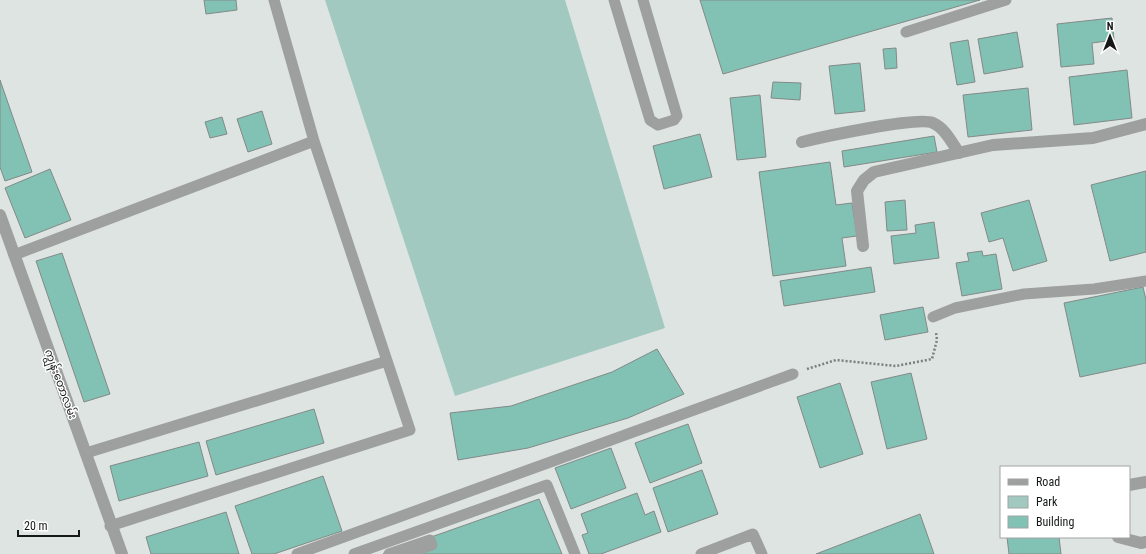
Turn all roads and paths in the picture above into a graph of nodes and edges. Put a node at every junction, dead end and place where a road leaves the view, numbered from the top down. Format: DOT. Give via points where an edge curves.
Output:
graph roads {
  1 [pos="274,0"];
  2 [pos="614,0"];
  3 [pos="643,0"];
  4 [pos="1006,0"];
  5 [pos="906,32"];
  6 [pos="1146,124"];
  7 [pos="314,141"];
  8 [pos="802,142"];
  9 [pos="959,153"];
  10 [pos="0,215"];
  11 [pos="863,246"];
  12 [pos="14,255"];
  13 [pos="1146,281"];
  14 [pos="934,318"];
  15 [pos="387,361"];
  16 [pos="793,374"];
  17 [pos="86,453"];
  18 [pos="1146,482"];
  19 [pos="1130,485"];
  20 [pos="110,526"];
  21 [pos="1122,538"];
  22 [pos="1146,542"];
  23 [pos="122,554"];
  24 [pos="297,554"];
  25 [pos="354,554"];
  26 [pos="389,554"];
  27 [pos="405,554"];
  28 [pos="575,554"];
  29 [pos="701,554"];
  30 [pos="762,554"];
  1 -- 7 [label="lane"];
  2 -- 3 [label="lane" via="650,120 658,124 674,120 677,116"];
  4 -- 5 [label="lane"];
  6 -- 9 [label="street" via="1093,138 993,145"];
  7 -- 12 [label="lane"];
  7 -- 15 [label="lane"];
  8 -- 9 [label="street" via="861,130 933,122 944,131"];
  9 -- 11 [label="street" via="874,172 864,180 857,191"];
  10 -- 12 [label="street, ကျွန်းတောလမ်း"];
  12 -- 17 [label="street, ကျွန်းတောလမ်း"];
  13 -- 14 [label="lane" via="1094,289 1024,294 955,308"];
  14 -- 16 [label="path" via="937,340 932,359 896,366 836,360"];
  15 -- 17 [label="lane"];
  15 -- 20 [label="lane" via="410,430"];
  16 -- 24 [label="lane"];
  17 -- 20 [label="street, ကျွန်းတောလမ်း"];
  18 -- 19 [label="street"];
  20 -- 23 [label="street, ကျွန်းတောလမ်း"];
  21 -- 22 [label="street"];
  25 -- 28 [label="lane" via="548,485"];
  26 -- 27 [label="lane" via="430,540 432,545"];
  29 -- 30 [label="lane" via="754,534"];
}
